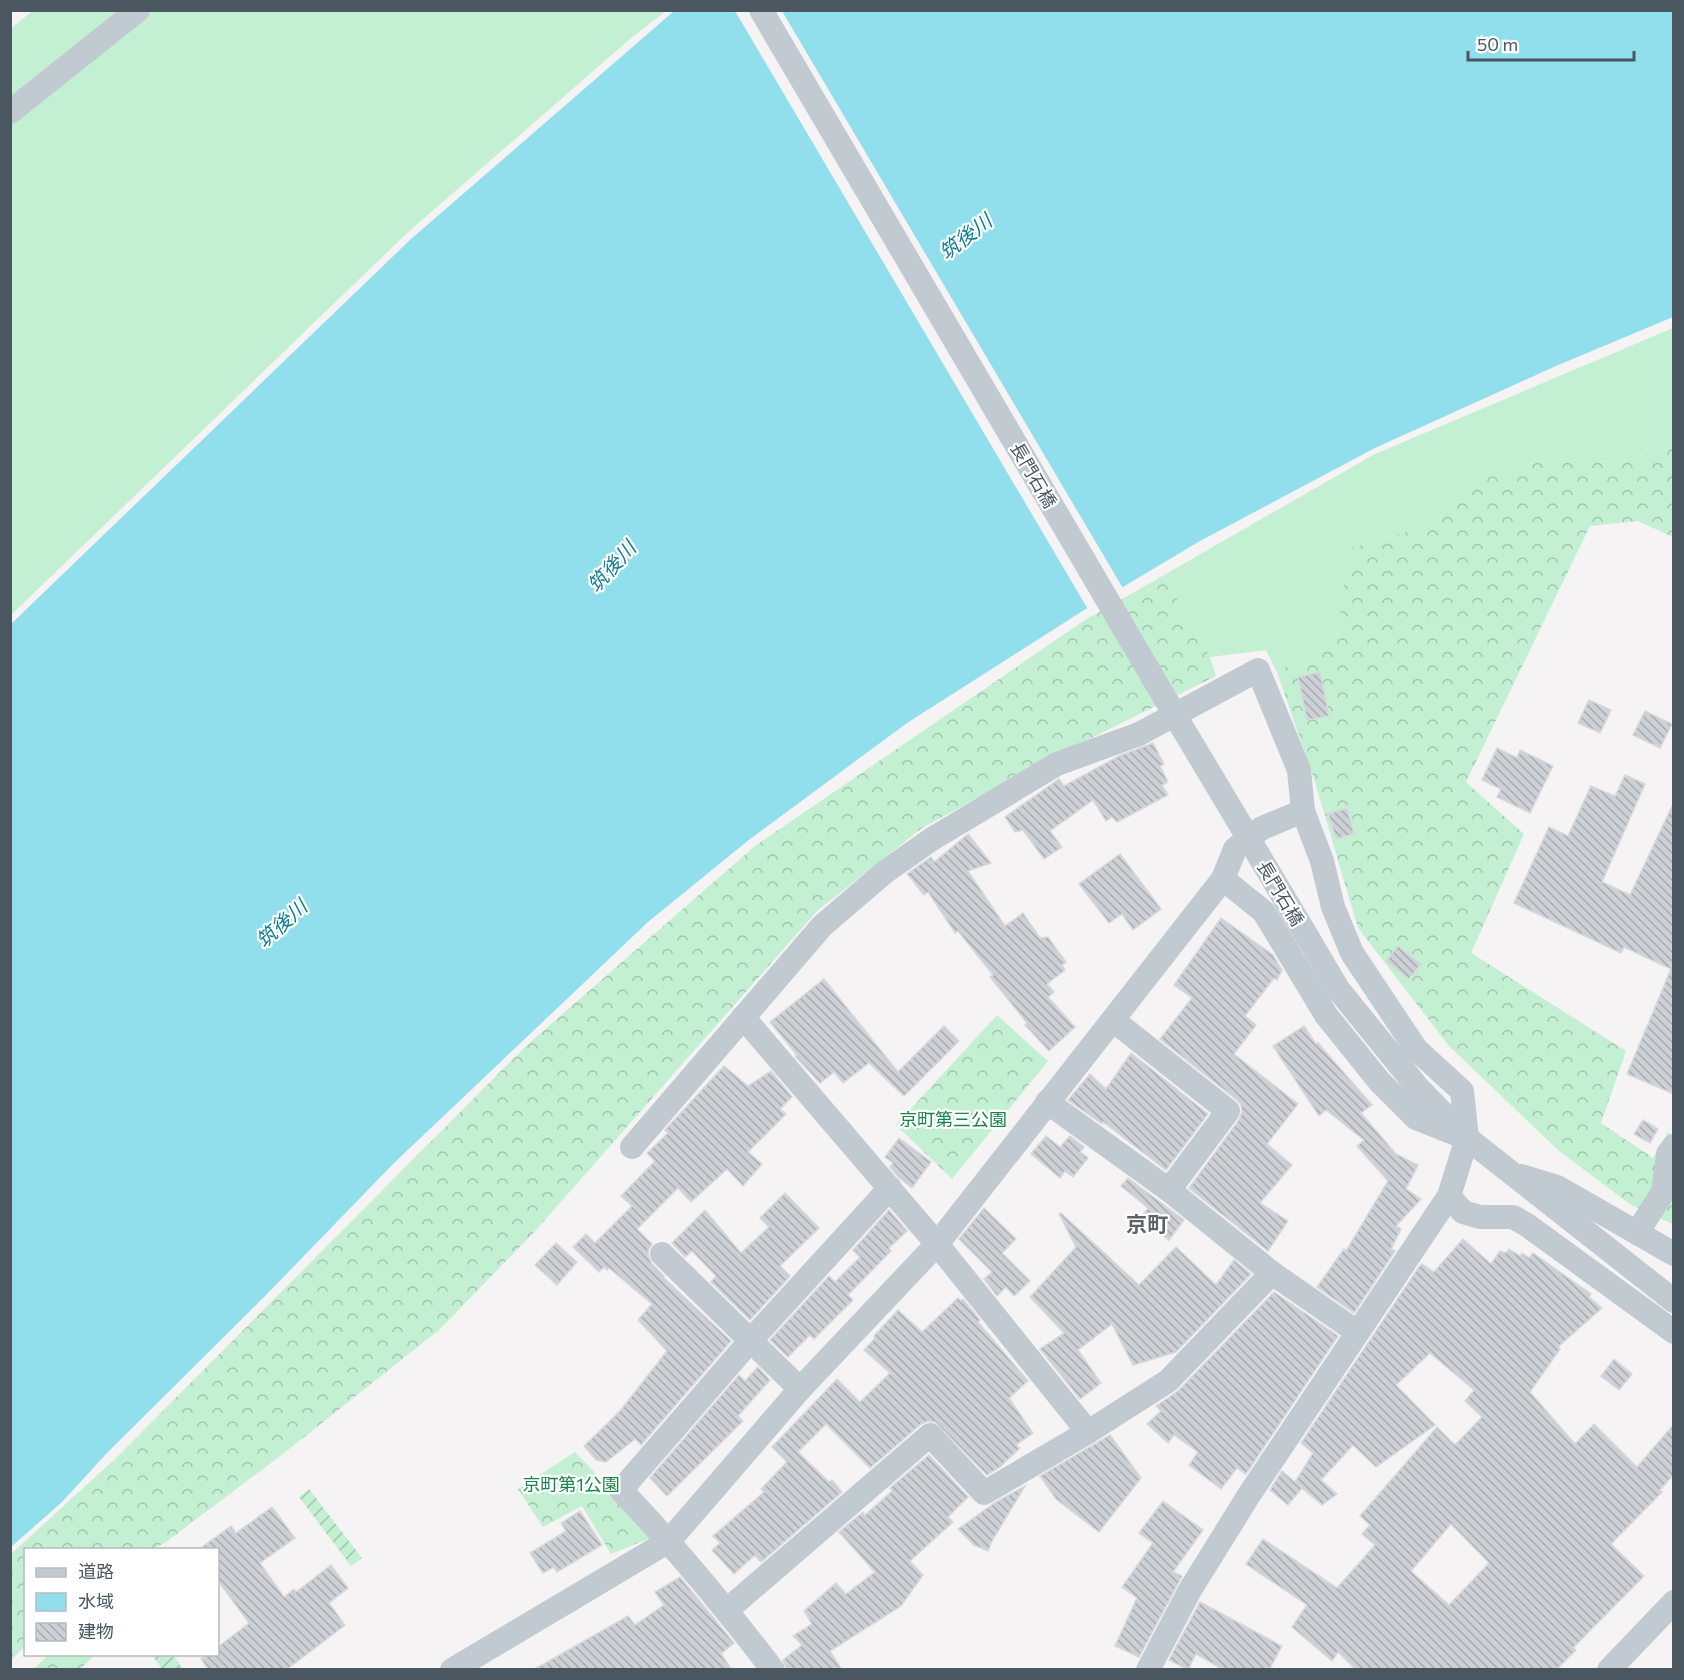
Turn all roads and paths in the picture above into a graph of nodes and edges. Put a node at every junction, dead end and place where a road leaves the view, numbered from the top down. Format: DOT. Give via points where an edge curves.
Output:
graph roads {
  1 [pos="138,10"];
  2 [pos="761,10"];
  3 [pos="10,112"];
  4 [pos="1303,811"];
  5 [pos="1223,879"];
  6 [pos="743,1017"];
  7 [pos="1113,1020"];
  8 [pos="1047,1102"];
  9 [pos="1467,1138"];
  10 [pos="1674,1146"];
  11 [pos="632,1147"];
  12 [pos="1508,1172"];
  13 [pos="890,1188"];
  14 [pos="1169,1190"];
  15 [pos="1449,1196"];
  16 [pos="1637,1233"];
  17 [pos="937,1244"];
  18 [pos="662,1254"];
  19 [pos="1674,1254"];
  20 [pos="1272,1273"];
  21 [pos="1674,1301"];
  22 [pos="1356,1332"];
  23 [pos="1674,1332"];
  24 [pos="751,1340"];
  25 [pos="800,1389"];
  26 [pos="1088,1432"];
  27 [pos="669,1541"];
  28 [pos="1674,1602"];
  29 [pos="727,1610"];
  30 [pos="452,1670"];
  31 [pos="773,1670"];
  32 [pos="1148,1670"];
  33 [pos="1609,1670"];
  1 -- 3 [label="street"];
  2 -- 9 [label="street, 長門石橋, bridge" via="1338,989 1419,1089"];
  4 -- 5 [label="street" via="1262,828 1235,849"];
  4 -- 6 [label="street" via="1299,770 1258,670 1139,734 1057,765 932,838 822,926"];
  4 -- 9 [label="street" via="1352,953 1416,1049 1462,1090"];
  5 -- 7 [label="street"];
  5 -- 9 [label="street" via="1264,912 1326,1015 1379,1081 1416,1118"];
  6 -- 11 [label="street"];
  6 -- 13 [label="street"];
  7 -- 8 [label="street"];
  7 -- 14 [label="street" via="1228,1111"];
  8 -- 14 [label="street"];
  8 -- 17 [label="street"];
  9 -- 12 [label="street"];
  9 -- 15 [label="street"];
  10 -- 16 [label="street" via="1668,1154 1663,1192"];
  12 -- 16 [label="street" via="1557,1187"];
  12 -- 21 [label="street"];
  13 -- 17 [label="street"];
  13 -- 24 [label="street"];
  14 -- 20 [label="street"];
  15 -- 22 [label="street"];
  15 -- 23 [label="street" via="1463,1212 1480,1217 1513,1217 1527,1225"];
  16 -- 19 [label="street"];
  17 -- 25 [label="street"];
  17 -- 26 [label="street"];
  18 -- 24 [label="street"];
  20 -- 22 [label="street"];
  20 -- 26 [label="street" via="1168,1381"];
  22 -- 32 [label="street" via="1207,1561"];
  24 -- 25 [label="street"];
  24 -- 27 [label="street" via="621,1490"];
  25 -- 27 [label="street"];
  26 -- 29 [label="street" via="984,1493 930,1435"];
  27 -- 29 [label="street"];
  27 -- 30 [label="street"];
  28 -- 33 [label="street"];
  29 -- 31 [label="street"];
}
